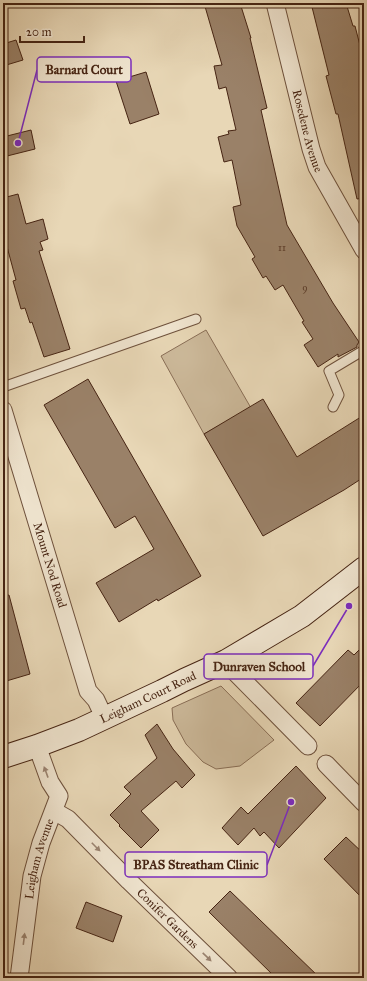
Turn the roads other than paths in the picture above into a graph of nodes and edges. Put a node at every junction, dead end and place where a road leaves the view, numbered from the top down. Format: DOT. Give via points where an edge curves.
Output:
graph roads {
  1 [pos="275,3"];
  2 [pos="364,250"];
  3 [pos="196,319"];
  4 [pos="364,350"];
  5 [pos="3,387"];
  6 [pos="332,407"];
  7 [pos="3,410"];
  8 [pos="364,568"];
  9 [pos="226,661"];
  10 [pos="104,718"];
  11 [pos="37,746"];
  12 [pos="308,746"];
  13 [pos="3,757"];
  14 [pos="326,764"];
  15 [pos="364,803"];
  16 [pos="56,804"];
  17 [pos="19,978"];
  18 [pos="229,978"];
  1 -- 2 [label="street, Rosedene Avenue" via="317,167"];
  3 -- 5 [label="lane"];
  4 -- 6 [label="lane" via="329,372 339,395"];
  7 -- 10 [label="street, Mount Nod Road" via="88,691 96,700"];
  8 -- 9 [label="street, Leigham Court Road" via="302,616"];
  9 -- 10 [label="street, Leigham Court Road"];
  9 -- 12 [label="street"];
  10 -- 11 [label="street, Leigham Court Road"];
  11 -- 13 [label="street, Leigham Court Road"];
  16 -- 11 [label="street, one-way"];
  14 -- 15 [label="street"];
  17 -- 16 [label="street, Leigham Avenue, one-way" via="32,876"];
  16 -- 18 [label="street, Conifer Gardens, one-way" via="129,881"];
}
